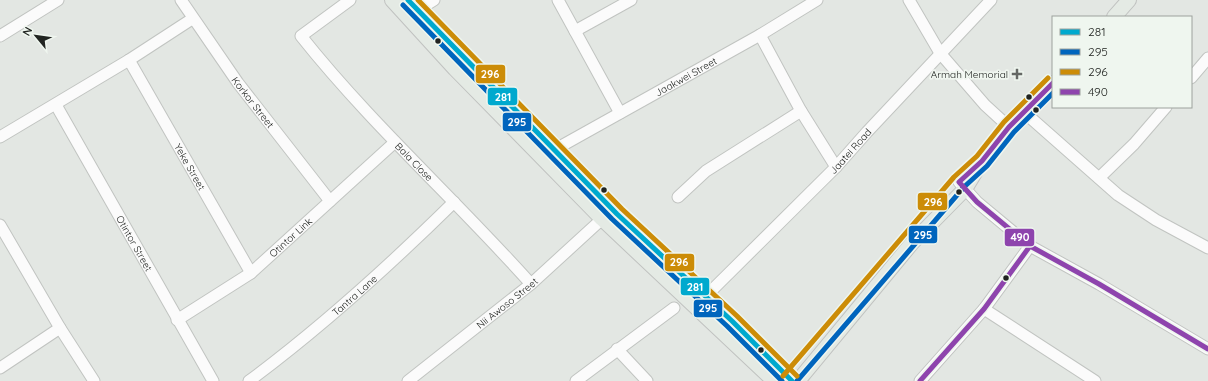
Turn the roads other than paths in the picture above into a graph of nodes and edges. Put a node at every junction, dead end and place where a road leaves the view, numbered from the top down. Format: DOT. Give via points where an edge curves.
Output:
graph roads {
  1 [pos="58,0"];
  2 [pos="181,0"];
  3 [pos="350,0"];
  4 [pos="392,0"];
  5 [pos="434,0"];
  6 [pos="558,0"];
  7 [pos="631,0"];
  8 [pos="817,0"];
  9 [pos="909,0"];
  10 [pos="991,0"];
  11 [pos="1129,0"];
  12 [pos="413,5"];
  13 [pos="1115,16"];
  14 [pos="192,19"];
  15 [pos="575,31"];
  16 [pos="760,35"];
  17 [pos="0,36"];
  18 [pos="940,53"];
  19 [pos="1208,58"];
  20 [pos="129,60"];
  21 [pos="1192,77"];
  22 [pos="1052,84"];
  23 [pos="56,105"];
  24 [pos="1165,108"];
  25 [pos="801,110"];
  26 [pos="620,113"];
  27 [pos="1025,113"];
  28 [pos="1010,127"];
  29 [pos="0,137"];
  30 [pos="395,142"];
  31 [pos="554,150"];
  32 [pos="836,167"];
  33 [pos="1099,178"];
  34 [pos="962,186"];
  35 [pos="678,197"];
  36 [pos="330,201"];
  37 [pos="454,202"];
  38 [pos="602,219"];
  39 [pos="0,225"];
  40 [pos="1030,246"];
  41 [pos="1208,248"];
  42 [pos="251,273"];
  43 [pos="531,284"];
  44 [pos="705,297"];
  45 [pos="674,308"];
  46 [pos="984,309"];
  47 [pos="177,320"];
  48 [pos="60,328"];
  49 [pos="617,349"];
  50 [pos="1208,349"];
  51 [pos="0,368"];
  52 [pos="792,380"];
  53 [pos="924,380"];
  54 [pos="94,381"];
  55 [pos="213,381"];
  56 [pos="248,381"];
  57 [pos="408,381"];
  58 [pos="576,381"];
  59 [pos="647,381"];
  60 [pos="774,381"];
  61 [pos="1095,381"];
  1 -- 17 [label="street"];
  2 -- 14 [label="street, Korkor Street"];
  3 -- 30 [label="street, Bala Close" via="301,36"];
  4 -- 38 [label="main road" via="455,69"];
  5 -- 12 [label="street"];
  6 -- 15 [label="street"];
  7 -- 15 [label="street"];
  8 -- 16 [label="street, Jaakwei Street"];
  9 -- 18 [label="street"];
  10 -- 18 [label="street, Jaatei Road"];
  11 -- 13 [label="main road"];
  12 -- 31 [label="main road"];
  14 -- 20 [label="street"];
  14 -- 36 [label="street, Korkor Street" via="238,83"];
  15 -- 26 [label="street"];
  16 -- 25 [label="street"];
  16 -- 26 [label="street, Jaakwei Street"];
  18 -- 28 [label="street" via="985,105"];
  18 -- 32 [label="street, Jaatei Road"];
  19 -- 21 [label="street"];
  20 -- 23 [label="street"];
  20 -- 42 [label="street, Yeke Street"];
  22 -- 27 [label="main road"];
  23 -- 29 [label="street"];
  23 -- 47 [label="street, Otintor Street"];
  24 -- 33 [label="street" via="1134,144"];
  25 -- 32 [label="street"];
  25 -- 35 [label="street" via="706,171"];
  26 -- 31 [label="street, Jaakwei Street"];
  27 -- 28 [label="main road"];
  27 -- 33 [label="street"];
  28 -- 34 [label="main road"];
  30 -- 36 [label="street, Otintor Link"];
  30 -- 37 [label="street, Bala Close"];
  31 -- 44 [label="main road"];
  32 -- 44 [label="street, Jaatei Road"];
  33 -- 41 [label="street" via="1138,209"];
  34 -- 40 [label="street" via="1004,227"];
  34 -- 52 [label="main road"];
  36 -- 42 [label="street, Otintor Link"];
  37 -- 43 [label="street, Bala Close"];
  37 -- 56 [label="street, Tantra Lane" via="361,290 286,353"];
  38 -- 43 [label="street, Nii Awoso Street"];
  38 -- 60 [label="main road"];
  39 -- 48 [label="street"];
  40 -- 46 [label="street"];
  40 -- 50 [label="street"];
  42 -- 47 [label="street, Otintor Link"];
  43 -- 57 [label="street, Nii Awoso Street"];
  44 -- 52 [label="main road"];
  45 -- 49 [label="street"];
  46 -- 53 [label="street"];
  46 -- 61 [label="street"];
  47 -- 55 [label="street, Otintor Street"];
  48 -- 51 [label="street"];
  48 -- 54 [label="street"];
  49 -- 58 [label="street"];
  49 -- 59 [label="street"];
}
